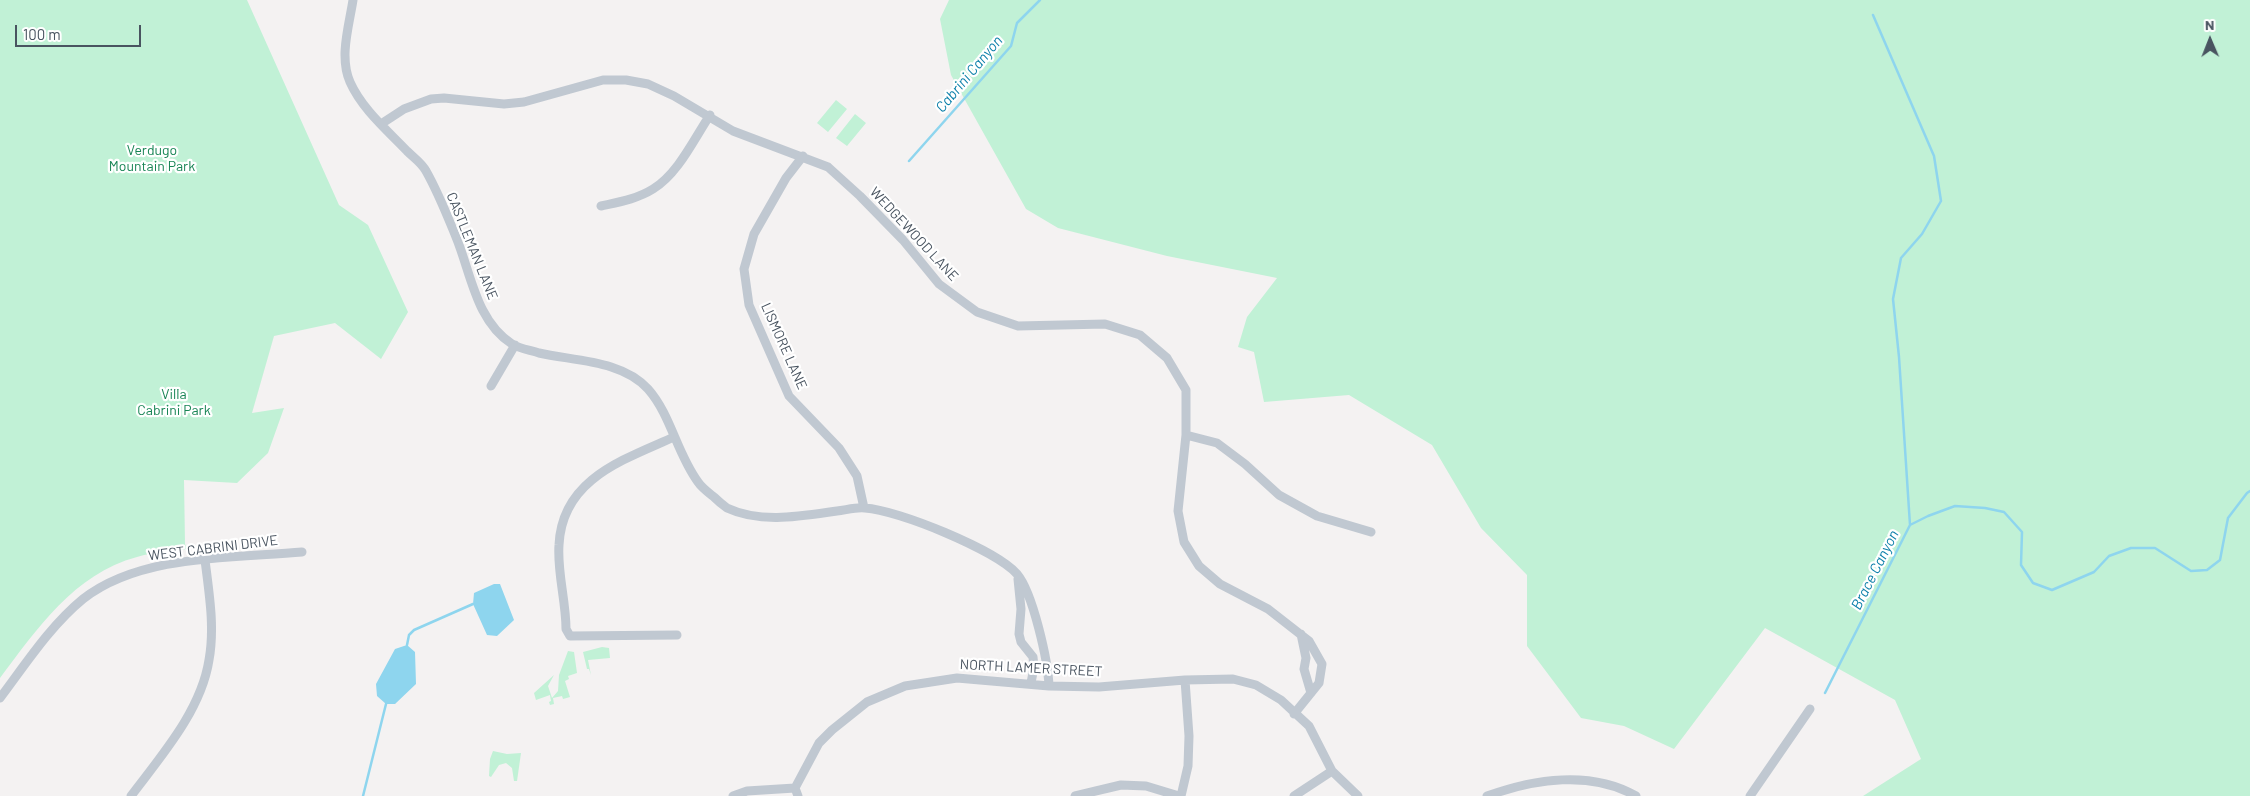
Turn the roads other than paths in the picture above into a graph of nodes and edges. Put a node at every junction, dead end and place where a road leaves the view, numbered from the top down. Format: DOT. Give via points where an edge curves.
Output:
graph roads {
  1 [pos="353,0"];
  2 [pos="710,116"];
  3 [pos="381,124"];
  4 [pos="803,156"];
  5 [pos="601,206"];
  6 [pos="515,345"];
  7 [pos="491,386"];
  8 [pos="1186,435"];
  9 [pos="674,437"];
  10 [pos="864,508"];
  11 [pos="1371,532"];
  12 [pos="302,552"];
  13 [pos="206,560"];
  14 [pos="1018,575"];
  15 [pos="677,634"];
  16 [pos="1301,634"];
  17 [pos="1185,680"];
  18 [pos="1031,683"];
  19 [pos="1049,686"];
  20 [pos="1311,694"];
  21 [pos="0,698"];
  22 [pos="1810,709"];
  23 [pos="1294,714"];
  24 [pos="1332,771"];
  25 [pos="796,792"];
  26 [pos="131,796"];
  27 [pos="733,796"];
  28 [pos="1076,796"];
  29 [pos="1180,796"];
  30 [pos="1294,796"];
  31 [pos="1358,796"];
  32 [pos="1488,796"];
  33 [pos="1636,796"];
  34 [pos="1750,796"];
  1 -- 3 [label="street, CASTLEMAN LANE" via="345,51 346,69 360,100"];
  2 -- 3 [label="street, WEDGEWOOD LANE" via="648,84 603,80 524,102 504,104 431,99 404,109"];
  2 -- 4 [label="street, WEDGEWOOD LANE" via="733,131"];
  2 -- 5 [label="street" via="672,172 654,189 632,199"];
  3 -- 6 [label="street, CASTLEMAN LANE" via="425,169 456,237 480,303 492,325"];
  4 -- 8 [label="street, WEDGEWOOD LANE" via="828,167 904,240 939,284 977,312 1018,326 1105,324 1140,334 1167,358 1186,390"];
  4 -- 10 [label="street, LISMORE LANE" via="786,178 754,234 744,269 749,305 789,396 839,448 857,476"];
  6 -- 7 [label="street"];
  6 -- 9 [label="street, CASTLEMAN LANE" via="621,370 647,388 659,404"];
  8 -- 11 [label="street" via="1216,443 1279,494 1317,516"];
  8 -- 16 [label="street, WEDGEWOOD LANE" via="1178,511 1184,542 1199,566 1220,584 1268,609"];
  9 -- 10 [label="street, CASTLEMAN LANE" via="698,484 726,507 759,517 792,517"];
  9 -- 15 [label="street" via="608,466 590,480 567,509 561,526 559,562 568,634 574,637"];
  10 -- 14 [label="street, CASTLEMAN LANE" via="894,514 946,534 1003,561"];
  12 -- 13 [label="street, WEST CABRINI DRIVE"];
  13 -- 21 [label="street, WEST CABRINI DRIVE" via="158,566 124,576 83,599 48,636"];
  13 -- 26 [label="street" via="212,622 203,684 189,714"];
  14 -- 18 [label="street" via="1019,634 1033,658"];
  14 -- 19 [label="street, CASTLEMAN LANE" via="1031,602 1049,673"];
  16 -- 20 [label="street" via="1306,658 1304,669"];
  16 -- 20 [label="street, WEDGEWOOD LANE" via="1309,641 1322,664 1319,683"];
  17 -- 19 [label="street, NORTH LAMER STREET" via="1099,687"];
  17 -- 23 [label="street, NORTH LAMER STREET" via="1233,679 1256,685 1281,700"];
  17 -- 29 [label="street" via="1190,736 1188,766"];
  18 -- 19 [label="street, NORTH LAMER STREET"];
  18 -- 25 [label="street, NORTH LAMER STREET" via="957,678 887,692 867,702 819,743"];
  20 -- 23 [label="street, WEDGEWOOD LANE"];
  22 -- 34 [label="street"];
  23 -- 24 [label="street, NORTH LAMER STREET" via="1309,726"];
  24 -- 30 [label="street"];
  24 -- 31 [label="street, NORTH LAMER STREET"];
  25 -- 27 [label="street" via="747,791"];
  28 -- 29 [label="street" via="1121,785 1146,786"];
  32 -- 33 [label="street" via="1518,786 1554,780 1590,781 1623,789"];
}
